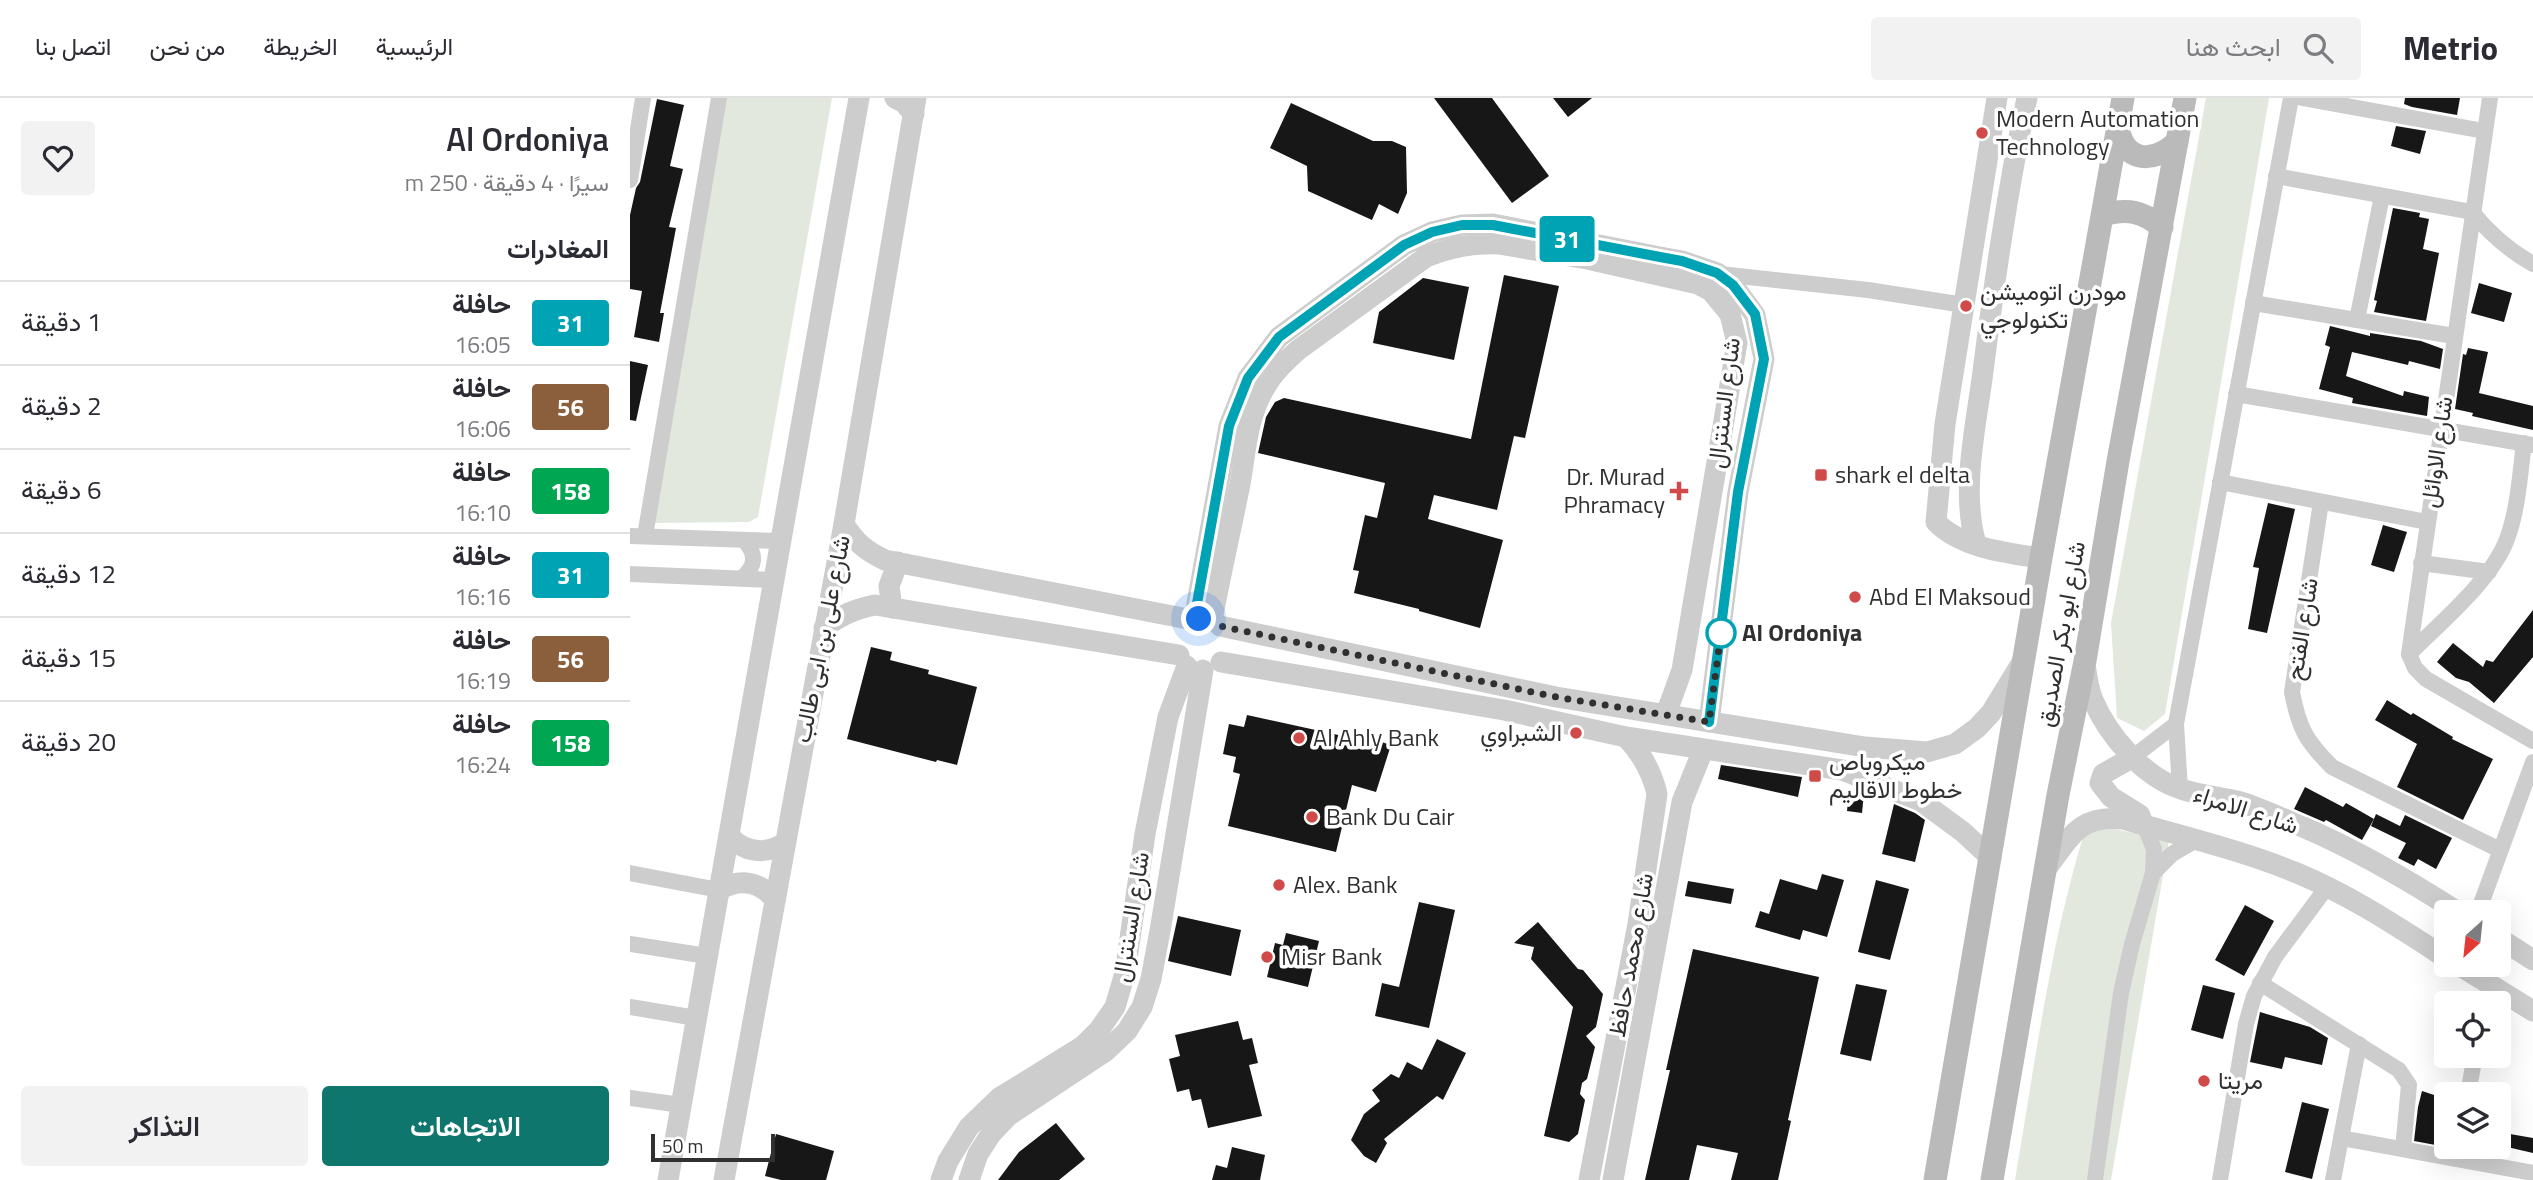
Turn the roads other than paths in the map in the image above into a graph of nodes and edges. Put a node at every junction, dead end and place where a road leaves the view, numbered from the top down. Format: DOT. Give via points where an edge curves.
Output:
graph roads {
  1 [pos="643,98"];
  2 [pos="719,98"];
  3 [pos="895,98"];
  4 [pos="1997,98"];
  5 [pos="2027,98"];
  6 [pos="2123,98"];
  7 [pos="2185,98"];
  8 [pos="2291,98"];
  9 [pos="2302,98"];
  10 [pos="2490,98"];
  11 [pos="861,100"];
  12 [pos="915,106"];
  13 [pos="2394,106"];
  14 [pos="2118,127"];
  15 [pos="2484,131"];
  16 [pos="2177,142"];
  17 [pos="632,156"];
  18 [pos="2276,176"];
  19 [pos="630,180"];
  20 [pos="2382,196"];
  21 [pos="2472,212"];
  22 [pos="2102,215"];
  23 [pos="1977,224"];
  24 [pos="2162,227"];
  25 [pos="2002,228"];
  26 [pos="2533,264"];
  27 [pos="1717,273"];
  28 [pos="2253,303"];
  29 [pos="1964,305"];
  30 [pos="2357,320"];
  31 [pos="2454,336"];
  32 [pos="2236,394"];
  33 [pos="1724,420"];
  34 [pos="1751,425"];
  35 [pos="2440,428"];
  36 [pos="2529,444"];
  37 [pos="2220,482"];
  38 [pos="2321,502"];
  39 [pos="2427,522"];
  40 [pos="844,524"];
  41 [pos="638,536"];
  42 [pos="744,540"];
  43 [pos="780,541"];
  44 [pos="1976,544"];
  45 [pos="1216,548"];
  46 [pos="2041,558"];
  47 [pos="898,562"];
  48 [pos="2421,563"];
  49 [pos="2489,572"];
  50 [pos="630,574"];
  51 [pos="742,578"];
  52 [pos="774,580"];
  53 [pos="892,608"];
  54 [pos="1204,622"];
  55 [pos="824,628"];
  56 [pos="2409,654"];
  57 [pos="2026,656"];
  58 [pos="2085,660"];
  59 [pos="1197,663"];
  60 [pos="1508,686"];
  61 [pos="1504,710"];
  62 [pos="1667,714"];
  63 [pos="1709,722"];
  64 [pos="2176,724"];
  65 [pos="1192,729"];
  66 [pos="1166,730"];
  67 [pos="1778,733"];
  68 [pos="1626,737"];
  69 [pos="2533,741"];
  70 [pos="1703,750"];
  71 [pos="2133,757"];
  72 [pos="1774,760"];
  73 [pos="2533,762"];
  74 [pos="2180,789"];
  75 [pos="2144,825"];
  76 [pos="729,836"];
  77 [pos="2196,840"];
  78 [pos="785,843"];
  79 [pos="2500,850"];
  80 [pos="1991,858"];
  81 [pos="2046,869"];
  82 [pos="630,873"];
  83 [pos="2153,873"];
  84 [pos="2327,887"];
  85 [pos="719,890"];
  86 [pos="775,900"];
  87 [pos="2438,900"];
  88 [pos="2482,900"];
  89 [pos="1131,927"];
  90 [pos="1160,931"];
  91 [pos="630,944"];
  92 [pos="2511,946"];
  93 [pos="2434,951"];
  94 [pos="707,956"];
  95 [pos="2533,960"];
  96 [pos="2474,977"];
  97 [pos="2260,983"];
  98 [pos="2492,991"];
  99 [pos="2511,1002"];
  100 [pos="630,1007"];
  101 [pos="2533,1011"];
  102 [pos="696,1018"];
  103 [pos="2359,1044"];
  104 [pos="630,1098"];
  105 [pos="681,1105"];
  106 [pos="2341,1139"];
  107 [pos="2403,1149"];
  108 [pos="2434,1151"];
  109 [pos="2485,1159"];
  110 [pos="2533,1172"];
  111 [pos="668,1180"];
  112 [pos="724,1180"];
  113 [pos="941,1180"];
  114 [pos="969,1180"];
  115 [pos="1589,1180"];
  116 [pos="1613,1180"];
  117 [pos="1935,1180"];
  118 [pos="1992,1180"];
  119 [pos="2095,1180"];
  120 [pos="2220,1180"];
  121 [pos="2333,1180"];
  1 -- 17 [label="street"];
  2 -- 41 [label="street"];
  3 -- 12 [label="street"];
  4 -- 23 [label="street"];
  5 -- 25 [label="street"];
  6 -- 14 [label="main road, شارع ابو بكر الصديق"];
  7 -- 16 [label="main road, شارع ابو بكر الصديق"];
  8 -- 18 [label="street"];
  9 -- 13 [label="street"];
  10 -- 15 [label="street, شارع الاوائل"];
  11 -- 43 [label="street"];
  12 -- 40 [label="street, شارع على بن ابى طالب"];
  13 -- 15 [label="street"];
  14 -- 16 [label="main road" via="2123,145 2140,156 2160,155"];
  14 -- 22 [label="main road, شارع ابو بكر الصديق"];
  15 -- 21 [label="street, شارع الاوائل"];
  16 -- 24 [label="main road, شارع ابو بكر الصديق"];
  17 -- 19 [label="street"];
  18 -- 20 [label="street"];
  18 -- 28 [label="street"];
  20 -- 21 [label="street"];
  20 -- 30 [label="street"];
  21 -- 26 [label="street" via="2491,235"];
  21 -- 31 [label="street, شارع الاوائل"];
  22 -- 24 [label="main road" via="2134,211"];
  22 -- 46 [label="main road, شارع ابو بكر الصديق"];
  23 -- 25 [label="street"];
  23 -- 29 [label="street"];
  24 -- 58 [label="main road, شارع ابو بكر الصديق"];
  25 -- 44 [label="street" via="1969,496"];
  27 -- 29 [label="street"];
  27 -- 34 [label="street, شارع السنترال" via="1745,299 1760,335 1764,359"];
  27 -- 45 [label="street, شارع السنترال" via="1682,261 1493,225 1462,225 1404,245 1279,337 1248,378 1229,426"];
  28 -- 30 [label="street"];
  28 -- 32 [label="street"];
  29 -- 44 [label="street" via="1936,522 1945,532"];
  30 -- 31 [label="street"];
  31 -- 35 [label="street, شارع الاوائل"];
  32 -- 35 [label="street"];
  32 -- 37 [label="street"];
  33 -- 34 [label="street"];
  33 -- 45 [label="street, شارع السنترال" via="1737,343 1730,314 1711,291 1684,279 1511,246 1474,243 1449,248 1426,257 1280,366 1255,408 1240,483"];
  33 -- 62 [label="street, شارع السنترال" via="1682,670"];
  34 -- 63 [label="street, شارع السنترال"];
  35 -- 36 [label="street"];
  35 -- 39 [label="street, شارع الاوائل"];
  36 -- 49 [label="street" via="2513,520"];
  37 -- 38 [label="street"];
  37 -- 64 [label="street"];
  38 -- 39 [label="street"];
  38 -- 79 [label="street, شارع الفتح" via="2292,692 2298,721 2311,747 2332,767"];
  39 -- 48 [label="street, شارع الاوائل"];
  40 -- 47 [label="street" via="866,552"];
  40 -- 55 [label="street, شارع على بن ابى طالب"];
  41 -- 42 [label="street"];
  42 -- 43 [label="street"];
  42 -- 51 [label="street" via="754,560 751,571"];
  43 -- 52 [label="street"];
  44 -- 46 [label="street"];
  45 -- 54 [label="street, شارع السنترال"];
  46 -- 57 [label="main road, شارع ابو بكر الصديق"];
  47 -- 53 [label="street" via="889,586"];
  47 -- 54 [label="street"];
  48 -- 49 [label="street"];
  48 -- 56 [label="street, شارع الاوائل"];
  49 -- 56 [label="street"];
  50 -- 51 [label="street"];
  51 -- 52 [label="street"];
  52 -- 76 [label="street"];
  53 -- 55 [label="street" via="857,608"];
  53 -- 59 [label="street"];
  54 -- 59 [label="street" via="1186,624 1177,636"];
  54 -- 59 [label="street" via="1227,638 1227,653"];
  54 -- 60 [label="street"];
  55 -- 78 [label="street, شارع على بن ابى طالب"];
  56 -- 69 [label="street" via="2426,678"];
  57 -- 67 [label="street" via="1977,728 1938,750 1865,747"];
  57 -- 80 [label="main road, شارع ابو بكر الصديق"];
  58 -- 71 [label="street, شارع الامراء" via="2091,698"];
  58 -- 81 [label="main road, شارع ابو بكر الصديق"];
  59 -- 61 [label="street"];
  59 -- 65 [label="street, شارع السنترال"];
  59 -- 66 [label="street, شارع السنترال" via="1168,717"];
  60 -- 61 [label="street"];
  60 -- 62 [label="street"];
  61 -- 68 [label="street"];
  62 -- 63 [label="street"];
  63 -- 67 [label="street"];
  64 -- 71 [label="street"];
  64 -- 74 [label="street"];
  65 -- 66 [label="street"];
  65 -- 90 [label="street, شارع السنترال"];
  66 -- 89 [label="street, شارع السنترال"];
  67 -- 72 [label="street"];
  68 -- 70 [label="street"];
  68 -- 115 [label="street, شارع محمد حافظ" via="1653,777 1657,794 1638,924"];
  70 -- 72 [label="street"];
  70 -- 116 [label="street, شارع محمد حافظ" via="1682,802"];
  71 -- 74 [label="street, شارع الامراء"];
  71 -- 75 [label="street" via="2103,774 2100,783 2111,797 2140,815"];
  72 -- 80 [label="street" via="1842,770 1908,795 1950,822"];
  73 -- 79 [label="street"];
  74 -- 87 [label="street, شارع الامراء" via="2244,803 2304,827 2363,855"];
  75 -- 77 [label="street, شارع الامراء"];
  75 -- 81 [label="street, شارع الامراء" via="2104,817 2087,822"];
  75 -- 83 [label="street" via="2154,849"];
  76 -- 78 [label="street" via="755,851"];
  76 -- 85 [label="street"];
  77 -- 83 [label="street" via="2172,854"];
  77 -- 84 [label="street, شارع الامراء"];
  78 -- 86 [label="street, شارع على بن ابى طالب"];
  79 -- 88 [label="street"];
  80 -- 117 [label="main road, شارع ابو بكر الصديق"];
  81 -- 118 [label="main road, شارع ابو بكر الصديق"];
  82 -- 85 [label="street"];
  83 -- 119 [label="street" via="2122,993"];
  84 -- 93 [label="street, شارع الامراء"];
  84 -- 97 [label="street"];
  85 -- 86 [label="street" via="749,882"];
  85 -- 94 [label="street"];
  86 -- 112 [label="street, شارع على بن ابى طالب"];
  89 -- 90 [label="street"];
  89 -- 113 [label="street, شارع السنترال" via="1115,1007 1099,1030 1083,1046 999,1098 970,1127"];
  90 -- 114 [label="street, شارع السنترال" via="1142,1007 1127,1031 1106,1051 1008,1116 990,1134"];
  91 -- 94 [label="street"];
  92 -- 95 [label="street"];
  94 -- 102 [label="street"];
  96 -- 98 [label="street"];
  97 -- 103 [label="street"];
  97 -- 120 [label="street" via="2246,1024"];
  99 -- 101 [label="street"];
  100 -- 102 [label="street"];
  102 -- 105 [label="street"];
  103 -- 106 [label="street"];
  103 -- 107 [label="street" via="2391,1064 2409,1085"];
  104 -- 105 [label="street"];
  105 -- 111 [label="street"];
  106 -- 107 [label="street"];
  106 -- 121 [label="street"];
  107 -- 108 [label="street"];
  109 -- 110 [label="street"];
}
